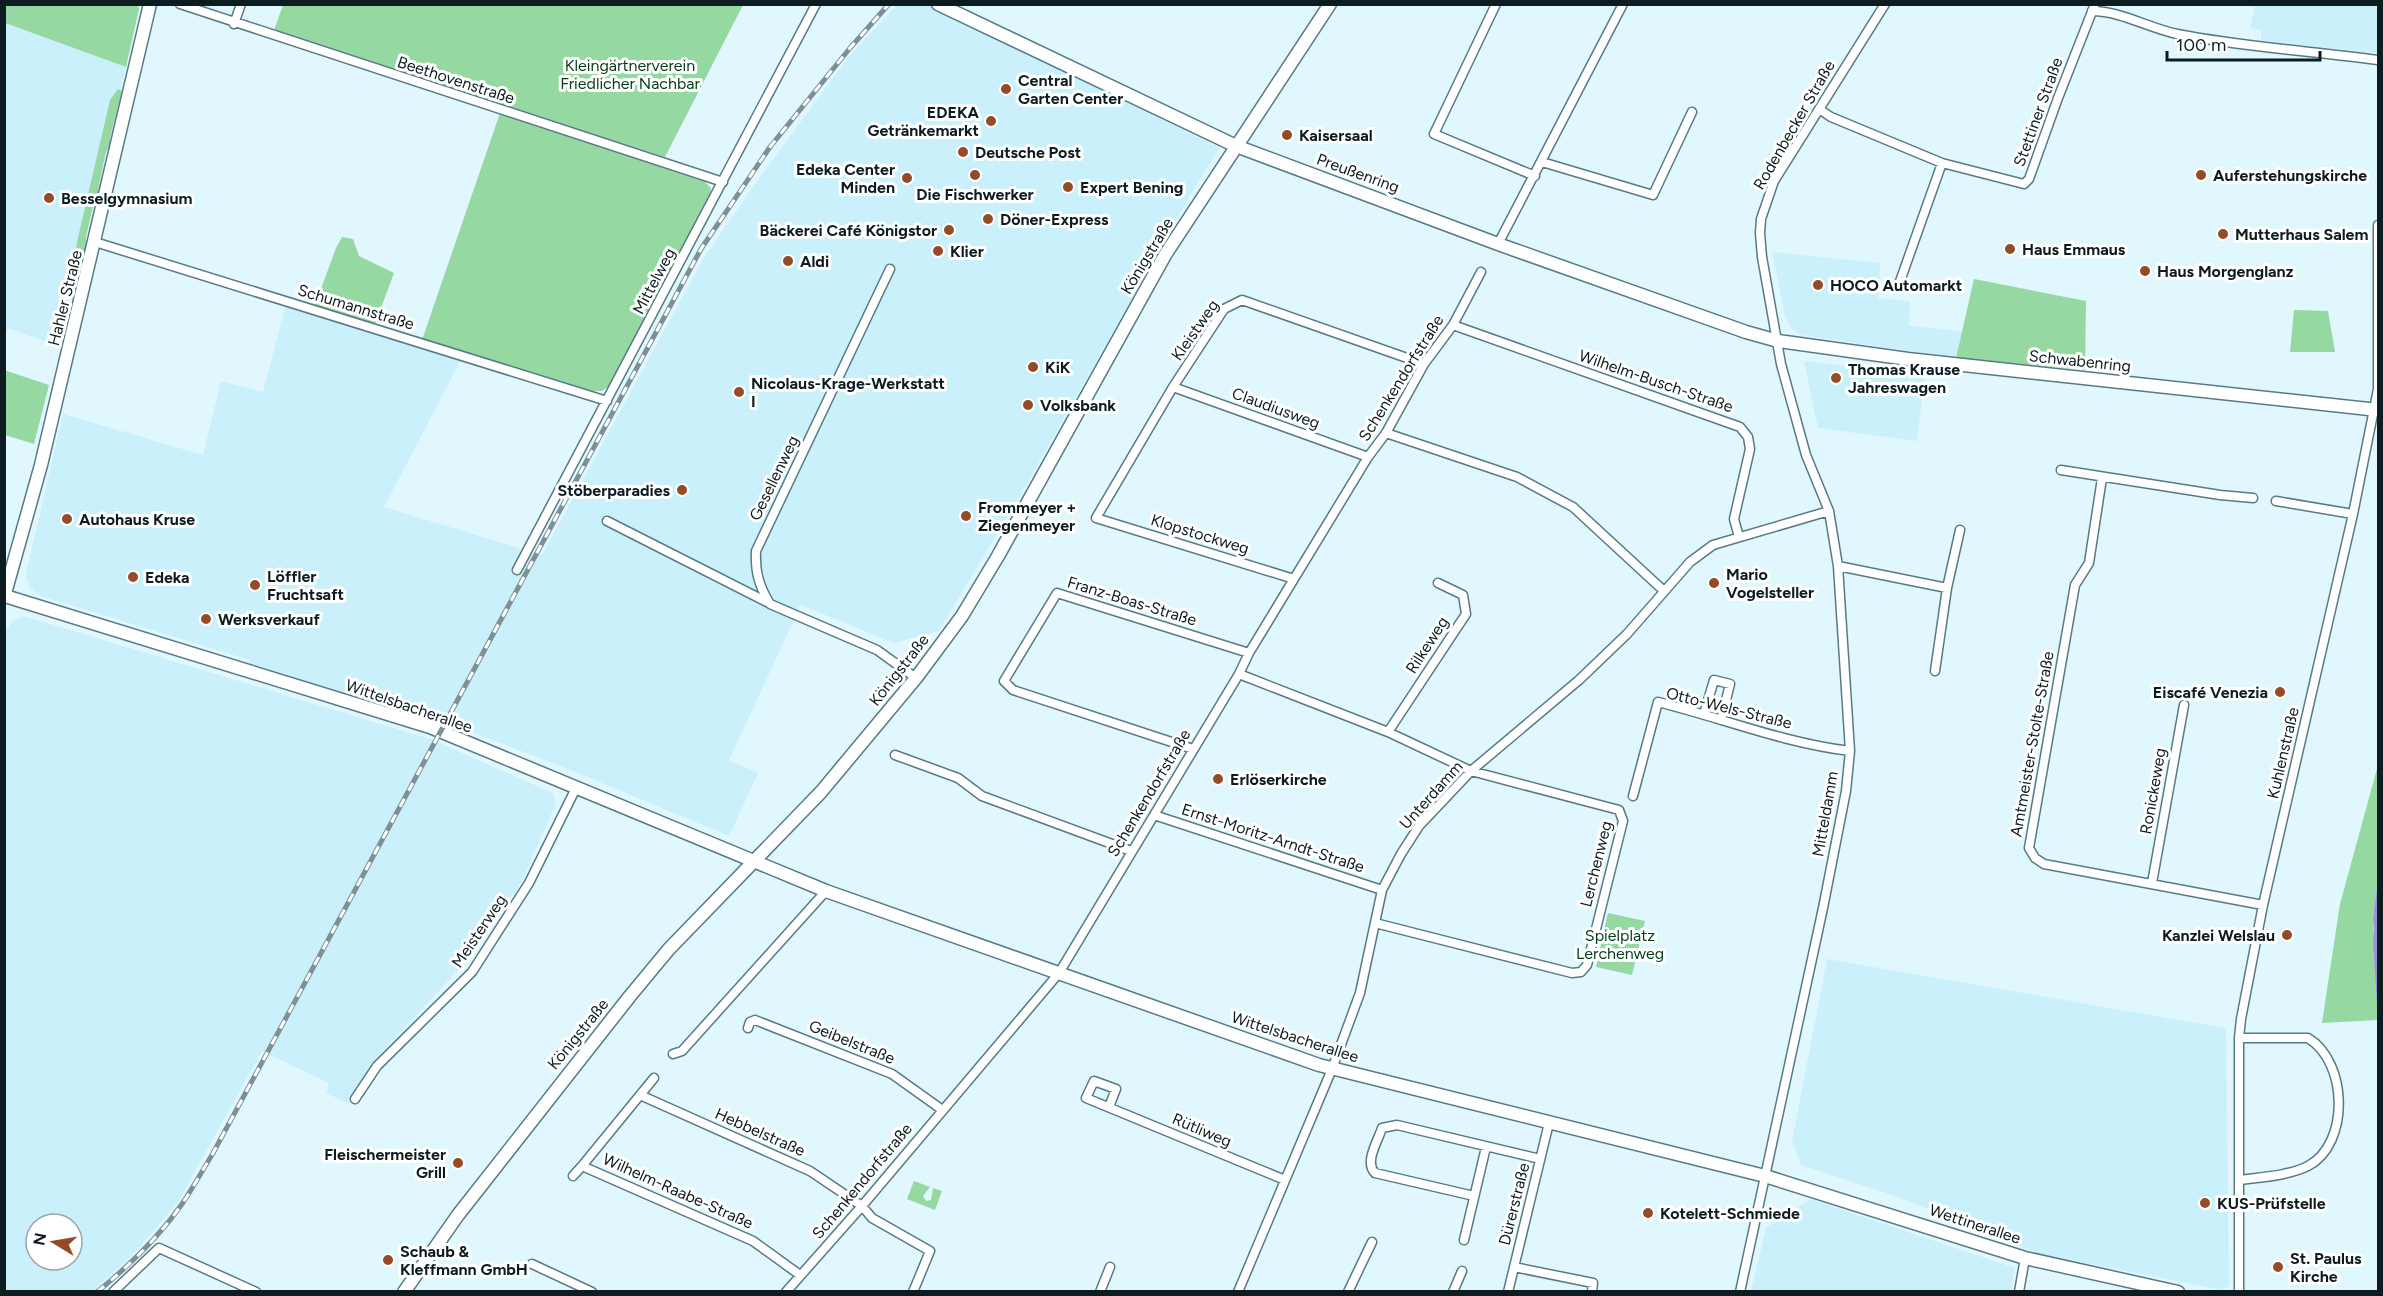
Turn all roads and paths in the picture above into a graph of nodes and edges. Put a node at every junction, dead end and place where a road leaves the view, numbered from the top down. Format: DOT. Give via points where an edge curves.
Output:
graph roads {
  1 [pos="150,4"];
  2 [pos="180,4"];
  3 [pos="241,4"];
  4 [pos="816,4"];
  5 [pos="938,4"];
  6 [pos="1330,4"];
  7 [pos="1496,4"];
  8 [pos="1623,4"];
  9 [pos="1885,4"];
  10 [pos="2094,8"];
  11 [pos="234,24"];
  12 [pos="2379,60"];
  13 [pos="1819,109"];
  14 [pos="1692,112"];
  15 [pos="1236,146"];
  16 [pos="1542,162"];
  17 [pos="1942,163"];
  18 [pos="1535,176"];
  19 [pos="723,182"];
  20 [pos="2379,225"];
  21 [pos="95,242"];
  22 [pos="1498,244"];
  23 [pos="2378,244"];
  24 [pos="890,269"];
  25 [pos="1481,272"];
  26 [pos="1899,287"];
  27 [pos="1453,326"];
  28 [pos="1779,341"];
  29 [pos="1424,364"];
  30 [pos="1173,387"];
  31 [pos="607,401"];
  32 [pos="2376,409"];
  33 [pos="1386,433"];
  34 [pos="1368,457"];
  35 [pos="2061,470"];
  36 [pos="2102,478"];
  37 [pos="2253,498"];
  38 [pos="2276,501"];
  39 [pos="1829,511"];
  40 [pos="2353,514"];
  41 [pos="1096,518"];
  42 [pos="607,521"];
  43 [pos="1959,530"];
  44 [pos="1738,537"];
  45 [pos="1838,566"];
  46 [pos="517,570"];
  47 [pos="1294,579"];
  48 [pos="1438,583"];
  49 [pos="1947,588"];
  50 [pos="1664,591"];
  51 [pos="5,596"];
  52 [pos="770,604"];
  53 [pos="1249,653"];
  54 [pos="1935,671"];
  55 [pos="1239,674"];
  56 [pos="916,678"];
  57 [pos="2184,705"];
  58 [pos="1704,714"];
  59 [pos="1721,720"];
  60 [pos="1388,732"];
  61 [pos="1193,749"];
  62 [pos="1850,751"];
  63 [pos="895,755"];
  64 [pos="1471,771"];
  65 [pos="576,788"];
  66 [pos="1633,796"];
  67 [pos="1154,815"];
  68 [pos="1131,851"];
  69 [pos="756,862"];
  70 [pos="2152,883"];
  71 [pos="1382,890"];
  72 [pos="826,891"];
  73 [pos="2263,905"];
  74 [pos="1375,922"];
  75 [pos="1059,973"];
  76 [pos="748,1028"];
  77 [pos="2239,1038"];
  78 [pos="673,1054"];
  79 [pos="1332,1069"];
  80 [pos="654,1078"];
  81 [pos="640,1095"];
  82 [pos="356,1099"];
  83 [pos="1108,1107"];
  84 [pos="941,1109"];
  85 [pos="1549,1123"];
  86 [pos="1486,1146"];
  87 [pos="1540,1159"];
  88 [pos="582,1166"];
  89 [pos="573,1176"];
  90 [pos="1765,1176"];
  91 [pos="1285,1180"];
  92 [pos="2240,1180"];
  93 [pos="1474,1196"];
  94 [pos="862,1206"];
  95 [pos="1464,1240"];
  96 [pos="1372,1242"];
  97 [pos="2025,1258"];
  98 [pos="532,1264"];
  99 [pos="1514,1267"];
  100 [pos="1110,1268"];
  101 [pos="1462,1271"];
  102 [pos="800,1275"];
  103 [pos="113,1292"];
  104 [pos="256,1292"];
  105 [pos="404,1292"];
  106 [pos="592,1292"];
  107 [pos="786,1292"];
  108 [pos="913,1292"];
  109 [pos="1100,1292"];
  110 [pos="1238,1292"];
  111 [pos="1347,1292"];
  112 [pos="1453,1292"];
  113 [pos="1508,1292"];
  114 [pos="1593,1292"];
  115 [pos="1740,1292"];
  116 [pos="2019,1292"];
  117 [pos="2178,1292"];
  118 [pos="2239,1292"];
  1 -- 21 [label="street, Hahler Straße"];
  2 -- 11 [label="street, Beethovenstraße"];
  3 -- 11 [label="street"];
  4 -- 19 [label="street, Mittelweg"];
  5 -- 15 [label="street, Preußenring"];
  6 -- 15 [label="street, Königstraße"];
  7 -- 18 [label="street" via="1434,134"];
  8 -- 16 [label="street"];
  9 -- 13 [label="street, Rodenbecker Straße"];
  10 -- 12 [label="street" via="2177,34"];
  10 -- 17 [label="street, Stettiner Straße" via="2029,179 2024,184 2017,183"];
  11 -- 19 [label="street, Beethovenstraße"];
  13 -- 17 [label="street, Stettiner Straße"];
  13 -- 28 [label="street, Rodenbecker Straße" via="1774,181 1761,219 1762,257"];
  14 -- 16 [label="street" via="1653,195"];
  15 -- 22 [label="street, Preußenring"];
  15 -- 56 [label="street, Königstraße" via="1165,255 968,606"];
  16 -- 18 [label="street"];
  17 -- 26 [label="street"];
  18 -- 22 [label="street"];
  19 -- 31 [label="street, Mittelweg"];
  20 -- 23 [label="street, Kuhlenstraße"];
  21 -- 31 [label="street, Schumannstraße"];
  21 -- 51 [label="street, Hahler Straße"];
  22 -- 28 [label="street, Preußenring"];
  23 -- 32 [label="street, Kuhlenstraße"];
  24 -- 52 [label="street, Gesellenweg" via="756,551 755,572"];
  25 -- 27 [label="street, Schenkendorfstraße"];
  27 -- 29 [label="street, Schenkendorfstraße"];
  27 -- 44 [label="street, Wilhelm-Busch-Straße" via="1740,427 1748,436 1750,449 1734,519"];
  28 -- 32 [label="street, Schwabenring" via="1908,359"];
  28 -- 39 [label="street, Mitteldamm" via="1781,364 1806,455"];
  29 -- 30 [label="street, Kleistweg" via="1242,300 1226,306"];
  29 -- 33 [label="street, Schenkendorfstraße"];
  30 -- 34 [label="street, Claudiusweg"];
  30 -- 41 [label="street, Kleistweg"];
  31 -- 46 [label="street, Mittelweg"];
  32 -- 40 [label="street, Kuhlenstraße"];
  33 -- 34 [label="street, Schenkendorfstraße"];
  33 -- 50 [label="street" via="1517,477 1573,507"];
  34 -- 47 [label="street, Schenkendorfstraße"];
  35 -- 36 [label="street"];
  36 -- 37 [label="street"];
  36 -- 70 [label="street, Amtmeister-Stolte-Straße" via="2089,563 2075,585 2029,848 2044,864"];
  38 -- 40 [label="street"];
  39 -- 44 [label="street, Unterdamm"];
  39 -- 45 [label="street, Mitteldamm"];
  40 -- 73 [label="street, Kuhlenstraße"];
  41 -- 47 [label="street, Klopstockweg"];
  42 -- 52 [label="street"];
  43 -- 49 [label="street"];
  44 -- 50 [label="street, Unterdamm" via="1713,545 1690,562"];
  45 -- 49 [label="street"];
  45 -- 62 [label="street, Mitteldamm"];
  47 -- 53 [label="street, Schenkendorfstraße"];
  48 -- 60 [label="street, Rilkeweg" via="1463,595 1466,614"];
  49 -- 54 [label="street"];
  50 -- 64 [label="street, Unterdamm" via="1579,680"];
  51 -- 65 [label="street, Wittelsbacherallee" via="430,727"];
  52 -- 56 [label="street" via="877,650"];
  53 -- 55 [label="street, Schenkendorfstraße"];
  53 -- 61 [label="street, Franz-Boas-Straße" via="1057,593 1004,681 1014,690"];
  55 -- 60 [label="street"];
  55 -- 61 [label="street, Schenkendorfstraße"];
  56 -- 69 [label="street, Königstraße" via="821,792"];
  57 -- 70 [label="street, Ronickeweg"];
  58 -- 59 [label="street, Otto-Wels-Straße"];
  58 -- 59 [label="street" via="1714,680 1730,684"];
  58 -- 66 [label="street, Otto-Wels-Straße" via="1658,702"];
  59 -- 62 [label="street, Otto-Wels-Straße"];
  60 -- 64 [label="street"];
  61 -- 67 [label="street, Schenkendorfstraße"];
  62 -- 90 [label="street, Mitteldamm" via="1823,908"];
  63 -- 68 [label="street" via="958,778 982,796"];
  64 -- 71 [label="street, Unterdamm" via="1419,826"];
  64 -- 74 [label="street, Lerchenweg" via="1619,810 1622,815 1587,965 1581,972 1572,973"];
  65 -- 69 [label="street, Wittelsbacherallee"];
  65 -- 82 [label="street, Meisterweg" via="529,883 472,972 377,1066"];
  67 -- 68 [label="street, Schenkendorfstraße"];
  67 -- 71 [label="street, Ernst-Moritz-Arndt-Straße"];
  68 -- 75 [label="street, Schenkendorfstraße"];
  69 -- 72 [label="street, Wittelsbacherallee"];
  69 -- 105 [label="street, Königstraße" via="669,949 630,996 458,1215"];
  70 -- 73 [label="street, Amtmeister-Stolte-Straße"];
  71 -- 74 [label="street, Unterdamm"];
  72 -- 75 [label="street, Wittelsbacherallee"];
  72 -- 78 [label="street" via="682,1051"];
  73 -- 77 [label="street, Kuhlenstraße"];
  74 -- 79 [label="street, Unterdamm" via="1360,993"];
  75 -- 79 [label="street, Wittelsbacherallee"];
  75 -- 84 [label="street, Schenkendorfstraße"];
  76 -- 84 [label="street, Geibelstraße" via="755,1020 892,1074"];
  77 -- 92 [label="street, Kuhlenstraße"];
  77 -- 92 [label="street" via="2308,1038 2332,1063 2338,1084 2334,1133 2310,1165"];
  79 -- 85 [label="street, Wittelsbacherallee"];
  79 -- 91 [label="street, Unterdamm"];
  80 -- 81 [label="street"];
  81 -- 88 [label="street"];
  81 -- 94 [label="street, Hebbelstraße" via="810,1172"];
  83 -- 91 [label="street, Rütliweg"];
  84 -- 94 [label="street, Schenkendorfstraße"];
  85 -- 87 [label="street, Dürerstraße"];
  85 -- 90 [label="street, Wittelsbacherallee"];
  86 -- 87 [label="street"];
  86 -- 93 [label="street"];
  86 -- 93 [label="street" via="1390,1125 1382,1128 1370,1161 1375,1173"];
  87 -- 99 [label="street, Dürerstraße"];
  88 -- 89 [label="street, Wilhelm-Raabe-Straße"];
  88 -- 102 [label="street, Wilhelm-Raabe-Straße" via="753,1241"];
  90 -- 97 [label="street, Wettinerallee"];
  90 -- 115 [label="street, Mitteldamm"];
  91 -- 110 [label="street, Unterdamm"];
  92 -- 118 [label="street, Kuhlenstraße"];
  93 -- 95 [label="street"];
  94 -- 102 [label="street, Schenkendorfstraße"];
  94 -- 108 [label="street, Hebbelstraße" via="872,1218 930,1251"];
  96 -- 111 [label="street"];
  97 -- 116 [label="street"];
  97 -- 117 [label="street, Wettinerallee"];
  98 -- 106 [label="street"];
  99 -- 113 [label="street, Dürerstraße"];
  99 -- 114 [label="street" via="1593,1283"];
  100 -- 109 [label="street"];
  101 -- 112 [label="street"];
  102 -- 107 [label="street, Schenkendorfstraße"];
  103 -- 104 [label="street" via="159,1248"];
}
